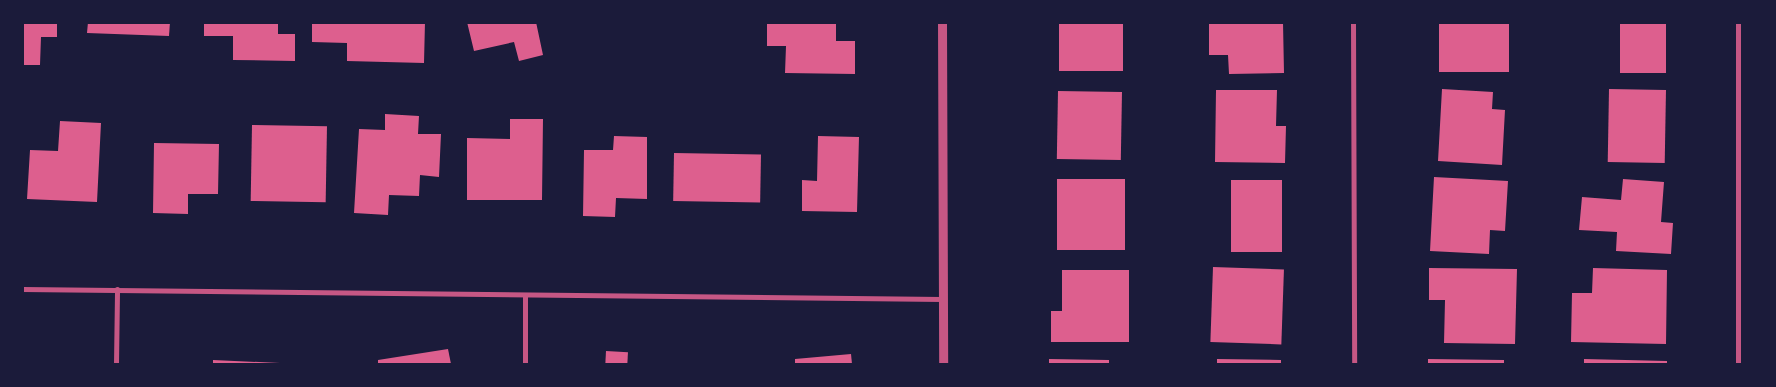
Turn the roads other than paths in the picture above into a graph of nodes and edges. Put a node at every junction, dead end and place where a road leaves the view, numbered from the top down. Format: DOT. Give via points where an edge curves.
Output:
graph roads {
  1 [pos="942,22"];
  2 [pos="1353,22"];
  3 [pos="1738,22"];
  4 [pos="22,289"];
  5 [pos="117,289"];
  6 [pos="525,296"];
  7 [pos="942,299"];
  8 [pos="116,364"];
  9 [pos="524,364"];
  10 [pos="943,364"];
  11 [pos="1354,364"];
  12 [pos="1738,364"];
  1 -- 7 [label="street"];
  2 -- 11 [label="street"];
  3 -- 12 [label="street"];
  4 -- 5 [label="street"];
  5 -- 6 [label="street"];
  5 -- 8 [label="street"];
  6 -- 7 [label="street"];
  6 -- 9 [label="street"];
  7 -- 10 [label="street"];
}
